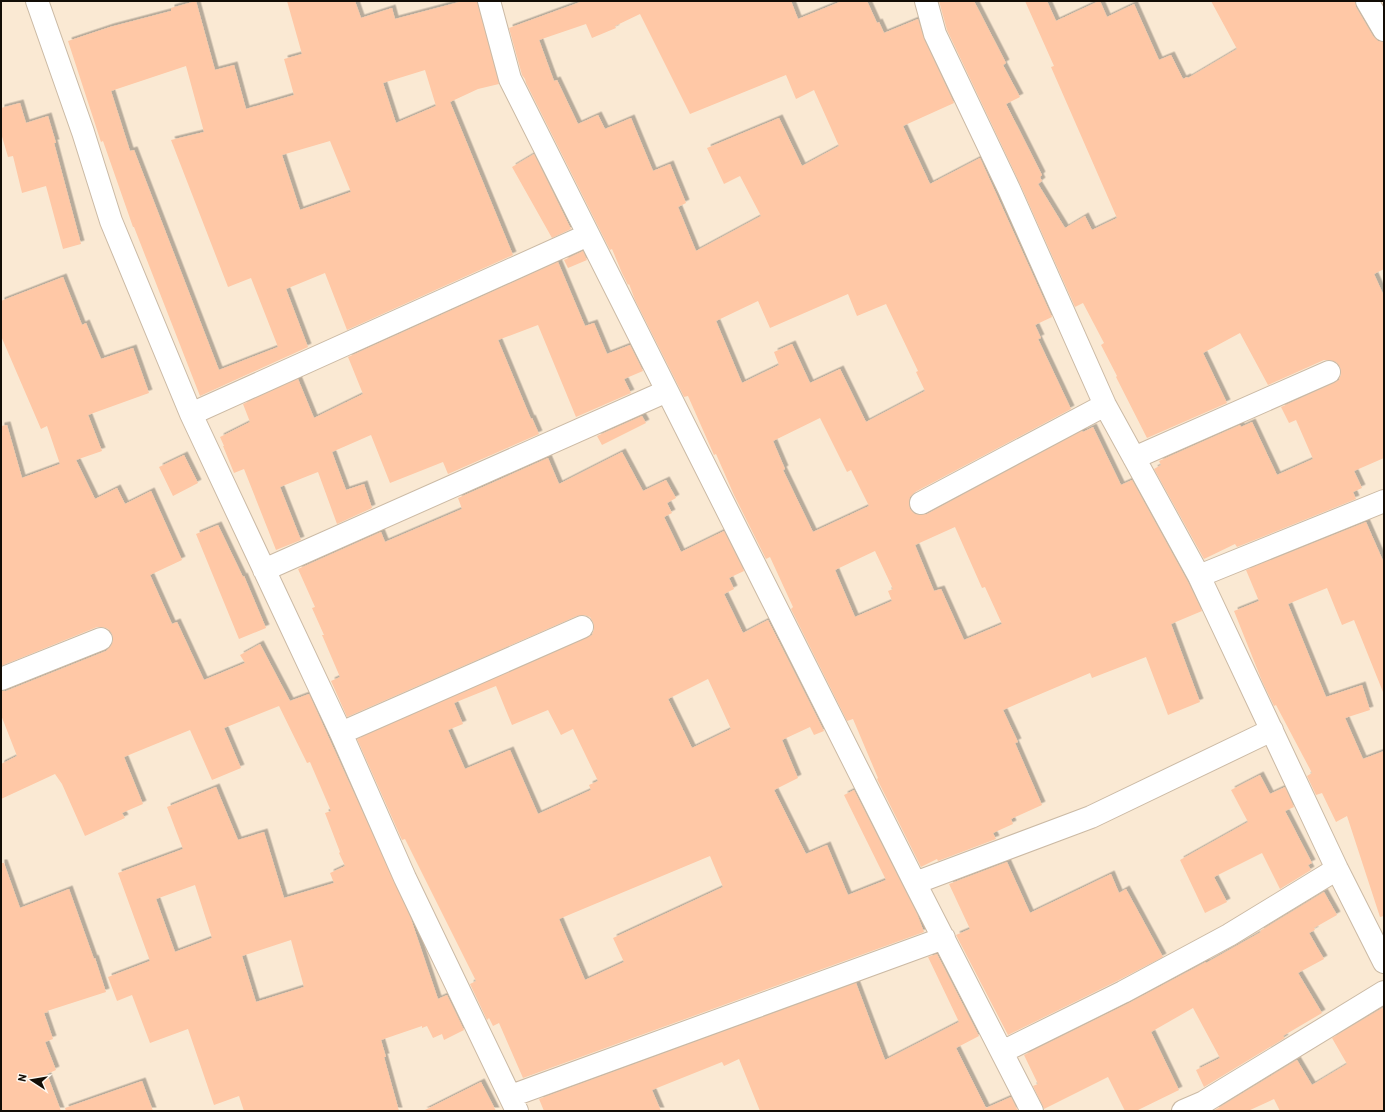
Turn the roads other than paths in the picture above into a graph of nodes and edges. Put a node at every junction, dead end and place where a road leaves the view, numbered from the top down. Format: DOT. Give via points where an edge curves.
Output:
graph roads {
  1 [pos="37,1"];
  2 [pos="489,1"];
  3 [pos="926,1"];
  4 [pos="1367,1"];
  5 [pos="1384,30"];
  6 [pos="588,235"];
  7 [pos="1329,372"];
  8 [pos="667,391"];
  9 [pos="1105,405"];
  10 [pos="191,414"];
  11 [pos="1134,458"];
  12 [pos="1384,501"];
  13 [pos="921,503"];
  14 [pos="264,570"];
  15 [pos="1199,576"];
  16 [pos="582,627"];
  17 [pos="101,639"];
  18 [pos="1,679"];
  19 [pos="1272,730"];
  20 [pos="341,733"];
  21 [pos="1337,869"];
  22 [pos="915,883"];
  23 [pos="944,938"];
  24 [pos="1384,962"];
  25 [pos="1384,992"];
  26 [pos="1002,1052"];
  27 [pos="514,1104"];
  28 [pos="1032,1111"];
  29 [pos="1183,1111"];
  1 -- 10 [label="street" via="111,221"];
  2 -- 6 [label="street" via="510,79"];
  3 -- 9 [label="street" via="935,34 1009,189"];
  4 -- 5 [label="street"];
  6 -- 8 [label="street"];
  6 -- 10 [label="street"];
  7 -- 11 [label="street"];
  8 -- 14 [label="street"];
  8 -- 22 [label="street"];
  9 -- 11 [label="street"];
  9 -- 13 [label="street"];
  10 -- 14 [label="street"];
  11 -- 15 [label="street"];
  12 -- 15 [label="street"];
  14 -- 20 [label="street"];
  15 -- 19 [label="street"];
  16 -- 20 [label="street"];
  17 -- 18 [label="street"];
  19 -- 21 [label="street"];
  19 -- 22 [label="street" via="1091,817"];
  20 -- 27 [label="street" via="405,878"];
  21 -- 24 [label="street"];
  21 -- 26 [label="street" via="1229,935 1123,992"];
  22 -- 23 [label="street"];
  23 -- 26 [label="street"];
  23 -- 27 [label="street"];
  25 -- 29 [label="street" via="1204,1102"];
  26 -- 28 [label="street"];
}
